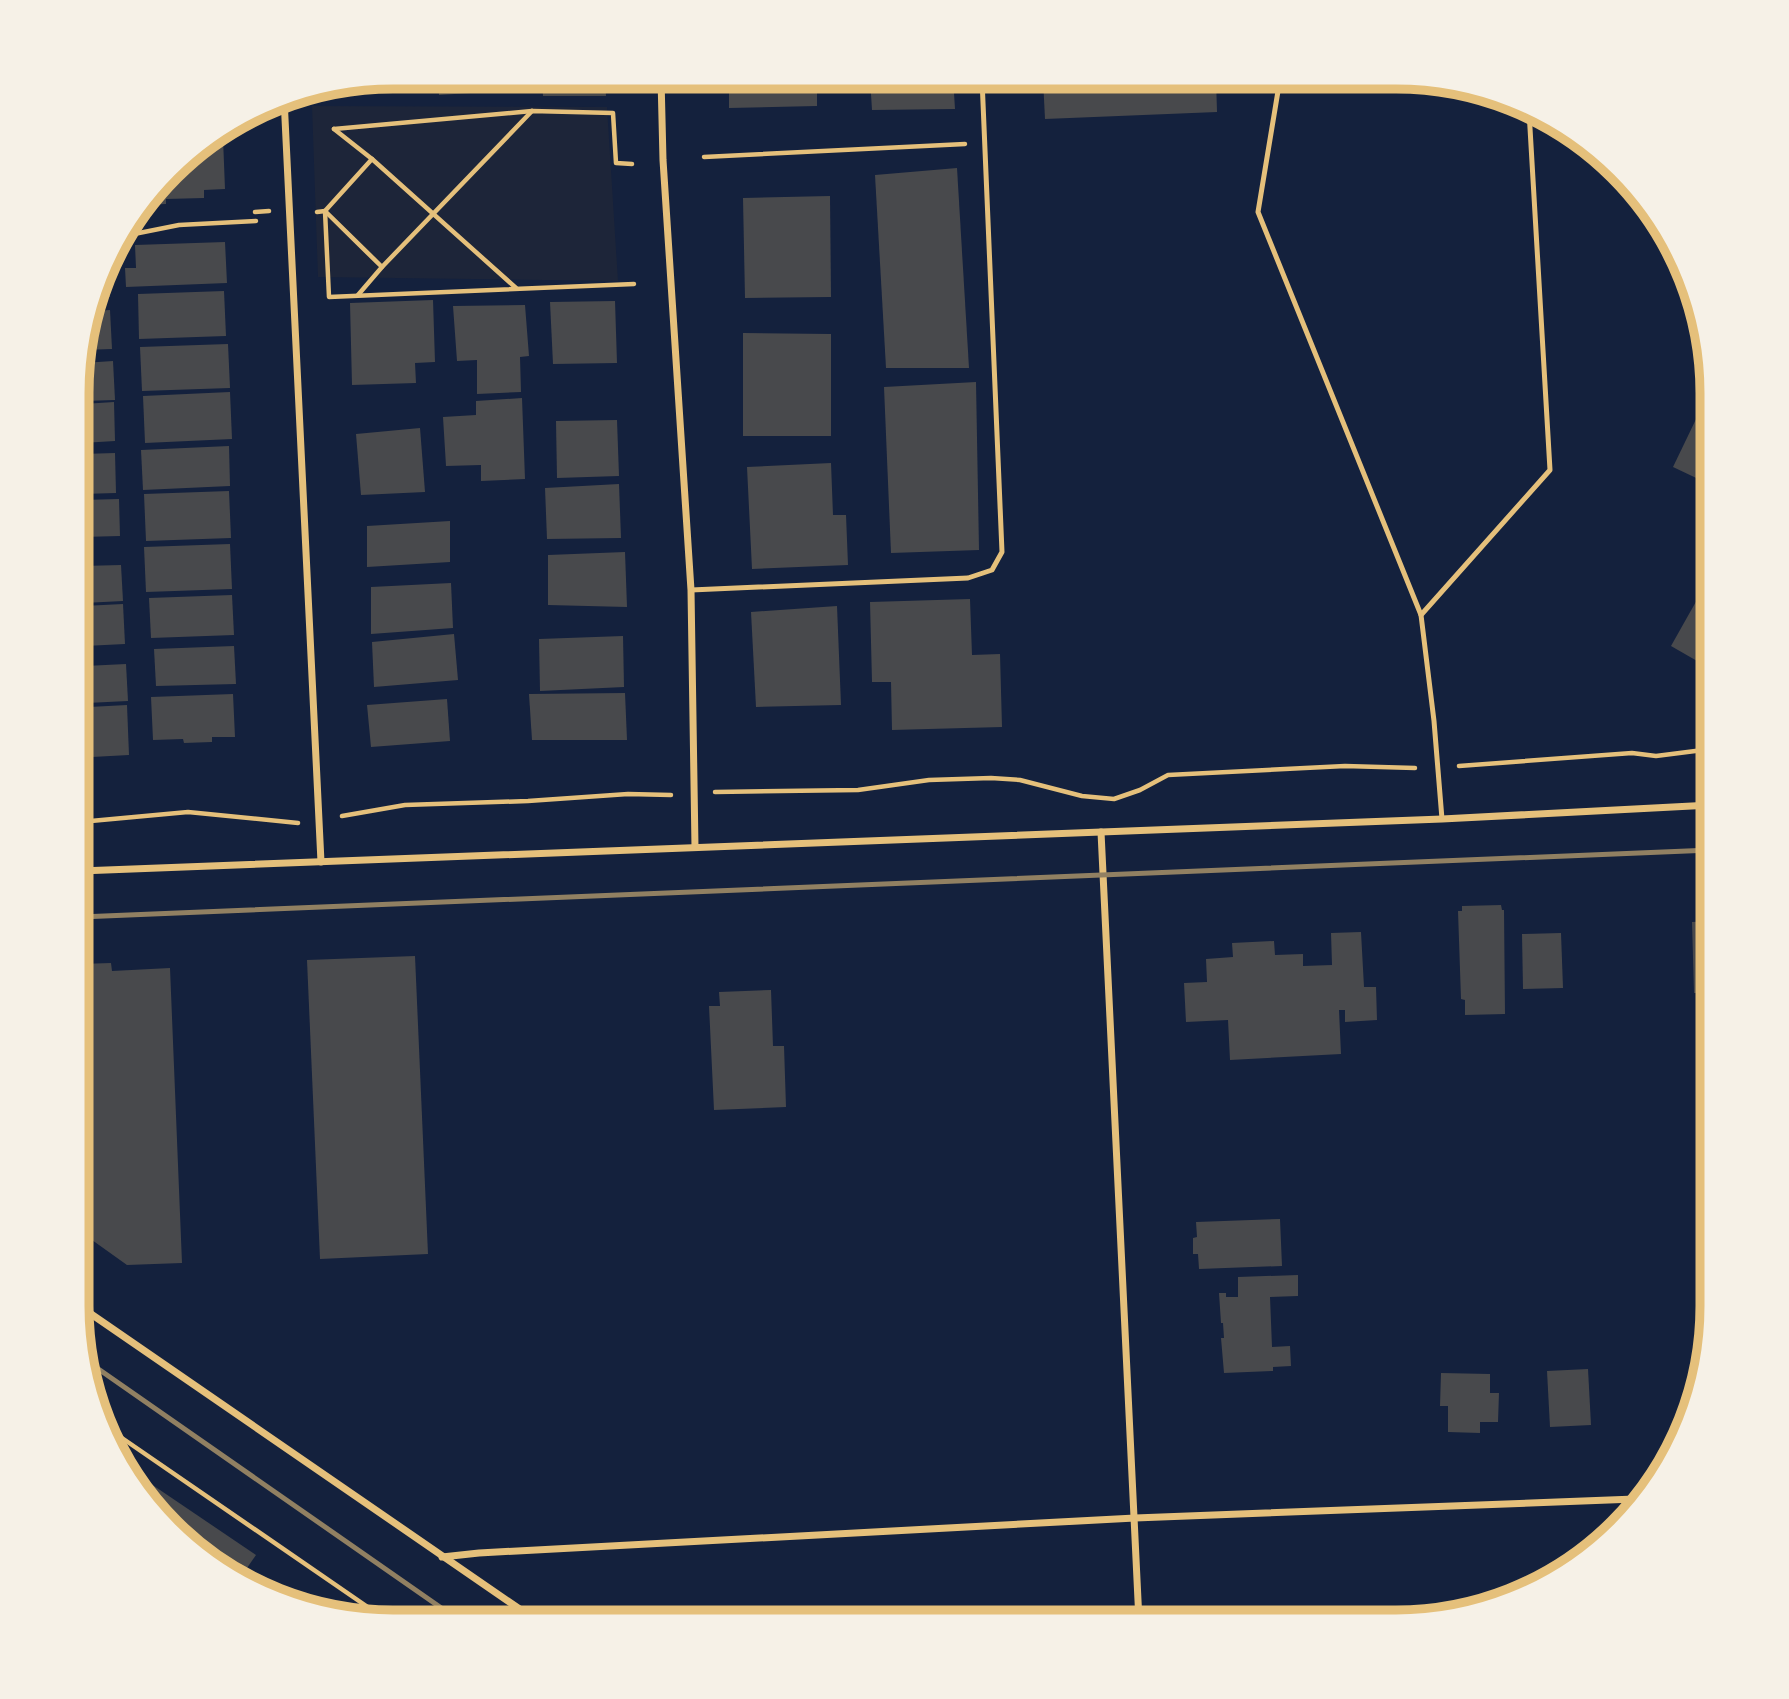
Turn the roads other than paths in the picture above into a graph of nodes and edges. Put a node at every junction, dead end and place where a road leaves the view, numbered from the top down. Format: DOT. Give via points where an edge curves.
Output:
graph roads {
  1 [pos="661,89"];
  2 [pos="982,89"];
  3 [pos="1278,89"];
  4 [pos="285,109"];
  5 [pos="1530,121"];
  6 [pos="691,590"];
  7 [pos="1421,615"];
  8 [pos="1700,806"];
  9 [pos="1442,819"];
  10 [pos="1101,832"];
  11 [pos="695,847"];
  12 [pos="321,862"];
  13 [pos="89,870"];
  14 [pos="89,1313"];
  15 [pos="1630,1499"];
  16 [pos="1135,1518"];
  17 [pos="442,1558"];
  18 [pos="520,1610"];
  19 [pos="1139,1610"];
  1 -- 6 [label="street"];
  2 -- 6 [label="lane" via="1002,552 992,570 968,578"];
  3 -- 7 [label="lane" via="1258,212"];
  4 -- 12 [label="street"];
  5 -- 7 [label="lane" via="1550,470"];
  6 -- 11 [label="street"];
  7 -- 9 [label="lane"];
  8 -- 9 [label="street"];
  9 -- 10 [label="street"];
  10 -- 11 [label="street"];
  10 -- 16 [label="street"];
  11 -- 12 [label="street"];
  12 -- 13 [label="street"];
  14 -- 17 [label="street"];
  15 -- 16 [label="street"];
  16 -- 17 [label="street"];
  16 -- 19 [label="street"];
  17 -- 18 [label="street"];
}
